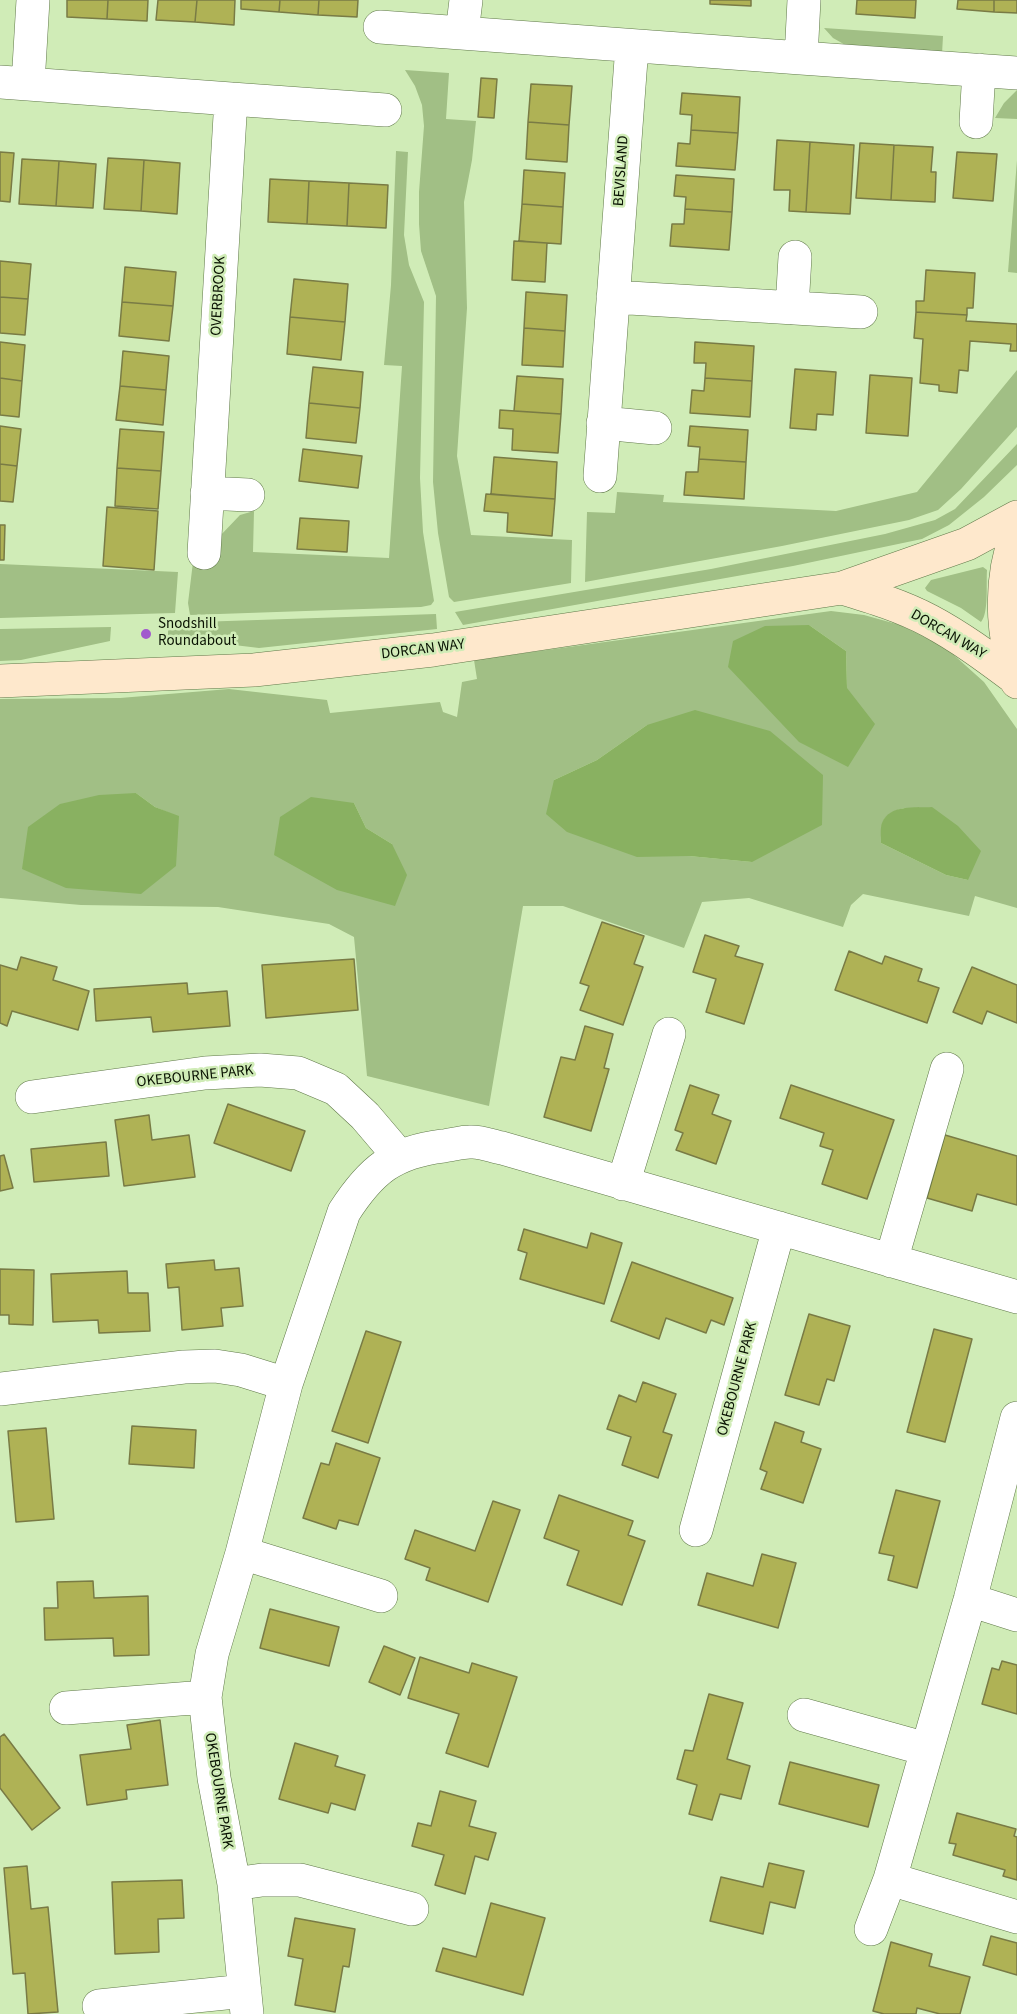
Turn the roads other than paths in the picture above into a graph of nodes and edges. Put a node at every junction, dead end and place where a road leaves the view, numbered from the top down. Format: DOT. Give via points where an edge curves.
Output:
graph roads {
  1 [pos="33,0"];
  2 [pos="465,0"];
  3 [pos="804,0"];
  4 [pos="380,27"];
  5 [pos="462,33"];
  6 [pos="632,46"];
  7 [pos="801,58"];
  8 [pos="979,70"];
  9 [pos="1017,73"];
  10 [pos="14,83"];
  11 [pos="231,99"];
  12 [pos="385,110"];
  13 [pos="976,122"];
  14 [pos="795,257"];
  15 [pos="613,297"];
  16 [pos="792,308"];
  17 [pos="861,312"];
  18 [pos="603,423"];
  19 [pos="655,428"];
  20 [pos="600,476"];
  21 [pos="207,494"];
  22 [pos="248,495"];
  23 [pos="1017,517"];
  24 [pos="1017,532"];
  25 [pos="204,554"];
  26 [pos="842,588"];
  27 [pos="1016,680"];
  28 [pos="0,681"];
  29 [pos="669,1035"];
  30 [pos="947,1069"];
  31 [pos="32,1097"];
  32 [pos="399,1156"];
  33 [pos="624,1184"];
  34 [pos="779,1228"];
  35 [pos="891,1261"];
  36 [pos="1017,1297"];
  37 [pos="286,1384"];
  38 [pos="0,1389"];
  39 [pos="1017,1418"];
  40 [pos="696,1530"];
  41 [pos="242,1553"];
  42 [pos="381,1596"];
  43 [pos="970,1600"];
  44 [pos="1017,1615"];
  45 [pos="205,1697"];
  46 [pos="66,1708"];
  47 [pos="804,1715"];
  48 [pos="926,1749"];
  49 [pos="890,1878"];
  50 [pos="234,1884"];
  51 [pos="412,1909"];
  52 [pos="1017,1917"];
  53 [pos="871,1929"];
  54 [pos="246,2002"];
  55 [pos="99,2006"];
  1 -- 10 [label="street"];
  2 -- 5 [label="street"];
  3 -- 7 [label="street"];
  4 -- 5 [label="street"];
  5 -- 6 [label="street"];
  6 -- 7 [label="street"];
  6 -- 15 [label="street, BEVISLAND"];
  7 -- 8 [label="street"];
  8 -- 9 [label="street"];
  8 -- 13 [label="street"];
  10 -- 11 [label="street"];
  11 -- 12 [label="street"];
  11 -- 21 [label="street, OVERBROOK"];
  14 -- 16 [label="street"];
  15 -- 16 [label="street"];
  15 -- 18 [label="street, BEVISLAND"];
  16 -- 17 [label="street"];
  18 -- 19 [label="street"];
  18 -- 20 [label="street, BEVISLAND"];
  21 -- 22 [label="street"];
  21 -- 25 [label="street, OVERBROOK"];
  23 -- 26 [label="main road, DORCAN WAY" via="967,544"];
  24 -- 27 [label="main road" via="1009,554 1003,614"];
  26 -- 27 [label="main road, DORCAN WAY" via="929,620 968,643"];
  26 -- 28 [label="main road, DORCAN WAY" via="411,652 254,669"];
  29 -- 33 [label="street"];
  30 -- 35 [label="street"];
  31 -- 32 [label="street, OKEBOURNE PARK" via="205,1073 298,1073 336,1089"];
  32 -- 33 [label="street, OKEBOURNE PARK" via="471,1141"];
  32 -- 37 [label="street, OKEBOURNE PARK" via="363,1185 344,1212"];
  33 -- 34 [label="street, OKEBOURNE PARK"];
  34 -- 35 [label="street, OKEBOURNE PARK"];
  34 -- 40 [label="street, OKEBOURNE PARK"];
  35 -- 36 [label="street, OKEBOURNE PARK"];
  37 -- 38 [label="street" via="215,1366"];
  37 -- 41 [label="street, OKEBOURNE PARK"];
  39 -- 43 [label="street"];
  41 -- 42 [label="street"];
  41 -- 45 [label="street, OKEBOURNE PARK" via="212,1654"];
  43 -- 44 [label="street"];
  43 -- 48 [label="street"];
  45 -- 46 [label="street"];
  45 -- 50 [label="street, OKEBOURNE PARK" via="208,1741"];
  47 -- 48 [label="street"];
  48 -- 49 [label="street"];
  49 -- 52 [label="street"];
  49 -- 53 [label="street"];
  50 -- 51 [label="street" via="300,1880"];
  50 -- 54 [label="street, OKEBOURNE PARK"];
  54 -- 55 [label="street, OKEBOURNE PARK"];
}
